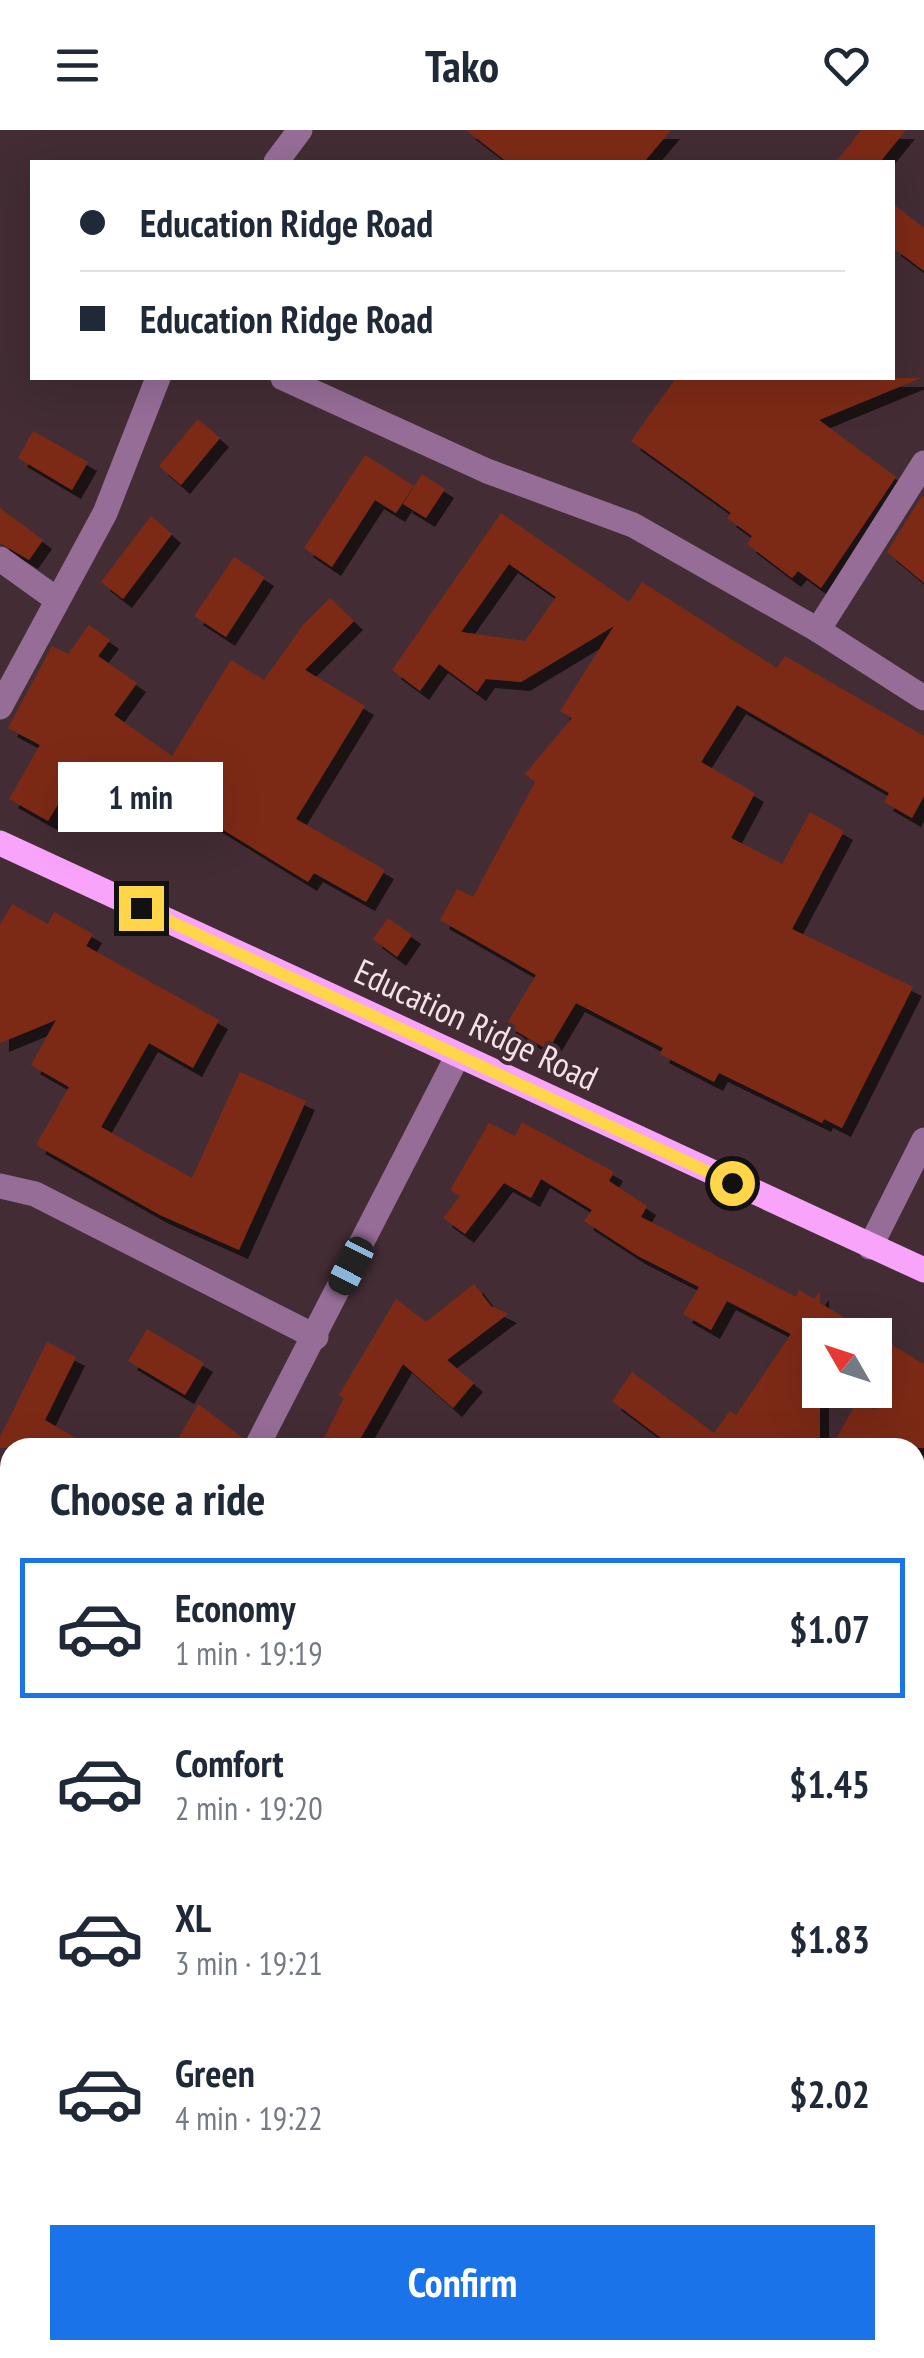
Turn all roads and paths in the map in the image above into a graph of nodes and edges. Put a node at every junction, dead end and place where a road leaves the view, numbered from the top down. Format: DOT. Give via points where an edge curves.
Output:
graph roads {
  1 [pos="300,130"];
  2 [pos="278,160"];
  3 [pos="157,380"];
  4 [pos="287,380"];
  5 [pos="924,463"];
  6 [pos="0,559"];
  7 [pos="56,599"];
  8 [pos="818,630"];
  9 [pos="924,698"];
  10 [pos="0,707"];
  11 [pos="0,843"];
  12 [pos="458,1055"];
  13 [pos="924,1140"];
  14 [pos="0,1186"];
  15 [pos="913,1187"];
  16 [pos="870,1247"];
  17 [pos="924,1270"];
  18 [pos="316,1337"];
  19 [pos="261,1438"];
  1 -- 2 [label="street"];
  3 -- 7 [label="street" via="105,513"];
  4 -- 8 [label="street" via="487,471 633,525"];
  5 -- 8 [label="street"];
  6 -- 7 [label="street"];
  7 -- 10 [label="street"];
  8 -- 9 [label="street"];
  11 -- 12 [label="main road, Education Ridge Road"];
  12 -- 16 [label="main road, Education Ridge Road"];
  12 -- 18 [label="street"];
  13 -- 15 [label="street"];
  14 -- 18 [label="street" via="35,1194"];
  15 -- 16 [label="street"];
  16 -- 17 [label="main road, Education Ridge Road"];
  18 -- 19 [label="street"];
}
